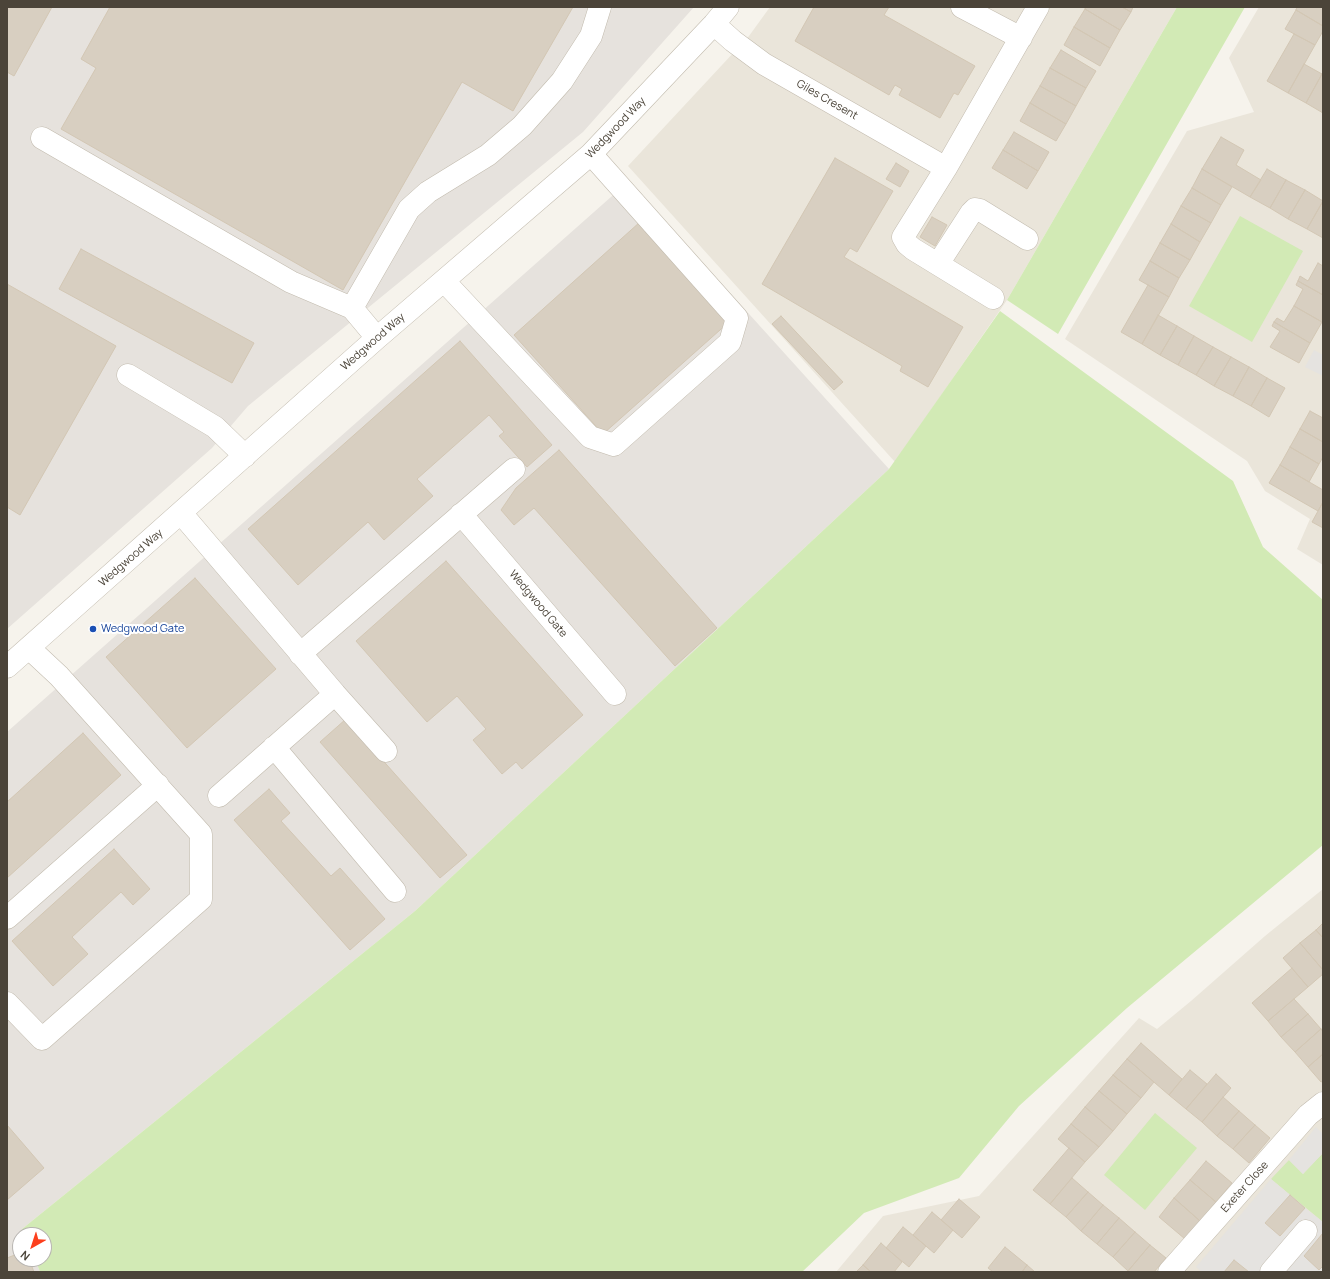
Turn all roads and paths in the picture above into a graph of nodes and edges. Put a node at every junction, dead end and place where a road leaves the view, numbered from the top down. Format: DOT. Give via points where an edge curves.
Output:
graph roads {
  1 [pos="600,7"];
  2 [pos="728,7"];
  3 [pos="962,7"];
  4 [pos="1038,7"];
  5 [pos="714,24"];
  6 [pos="1021,38"];
  7 [pos="42,138"];
  8 [pos="591,154"];
  9 [pos="946,168"];
  10 [pos="1027,239"];
  11 [pos="938,264"];
  12 [pos="444,281"];
  13 [pos="993,298"];
  14 [pos="352,308"];
  15 [pos="377,338"];
  16 [pos="128,375"];
  17 [pos="245,456"];
  18 [pos="514,469"];
  19 [pos="181,513"];
  20 [pos="461,514"];
  21 [pos="29,648"];
  22 [pos="300,654"];
  23 [pos="7,667"];
  24 [pos="335,694"];
  25 [pos="615,694"];
  26 [pos="274,747"];
  27 [pos="386,750"];
  28 [pos="158,785"];
  29 [pos="219,796"];
  30 [pos="395,891"];
  31 [pos="7,918"];
  32 [pos="7,1003"];
  33 [pos="1323,1103"];
  34 [pos="1306,1231"];
  35 [pos="1169,1272"];
  36 [pos="1271,1272"];
  1 -- 14 [label="street" via="591,36 562,81 522,126 488,156 428,192 409,209"];
  2 -- 5 [label="street, Wedgwood Way"];
  3 -- 6 [label="street"];
  4 -- 6 [label="street"];
  5 -- 8 [label="street, Wedgwood Way"];
  5 -- 9 [label="street, Giles Cresent" via="764,64"];
  6 -- 9 [label="street"];
  7 -- 14 [label="street" via="291,282"];
  8 -- 12 [label="street, Wedgwood Way"];
  8 -- 12 [label="street" via="737,318 730,342 614,445 590,437"];
  9 -- 11 [label="street" via="903,237 913,249"];
  10 -- 11 [label="street" via="975,209"];
  11 -- 13 [label="street"];
  12 -- 15 [label="street, Wedgwood Way"];
  14 -- 15 [label="street"];
  15 -- 17 [label="street, Wedgwood Way"];
  16 -- 17 [label="street" via="215,427"];
  17 -- 19 [label="street, Wedgwood Way"];
  18 -- 20 [label="street"];
  19 -- 21 [label="street, Wedgwood Way"];
  19 -- 22 [label="street"];
  20 -- 22 [label="street"];
  20 -- 25 [label="street, Wedgwood Gate"];
  21 -- 23 [label="street, Wedgwood Way"];
  21 -- 28 [label="street" via="59,676"];
  22 -- 24 [label="street"];
  24 -- 26 [label="street"];
  24 -- 27 [label="street"];
  26 -- 29 [label="street"];
  26 -- 30 [label="street"];
  28 -- 31 [label="street"];
  28 -- 32 [label="street" via="201,834 202,899 42,1040"];
  33 -- 35 [label="street, Exeter Close" via="1308,1115"];
  34 -- 36 [label="street"];
}
